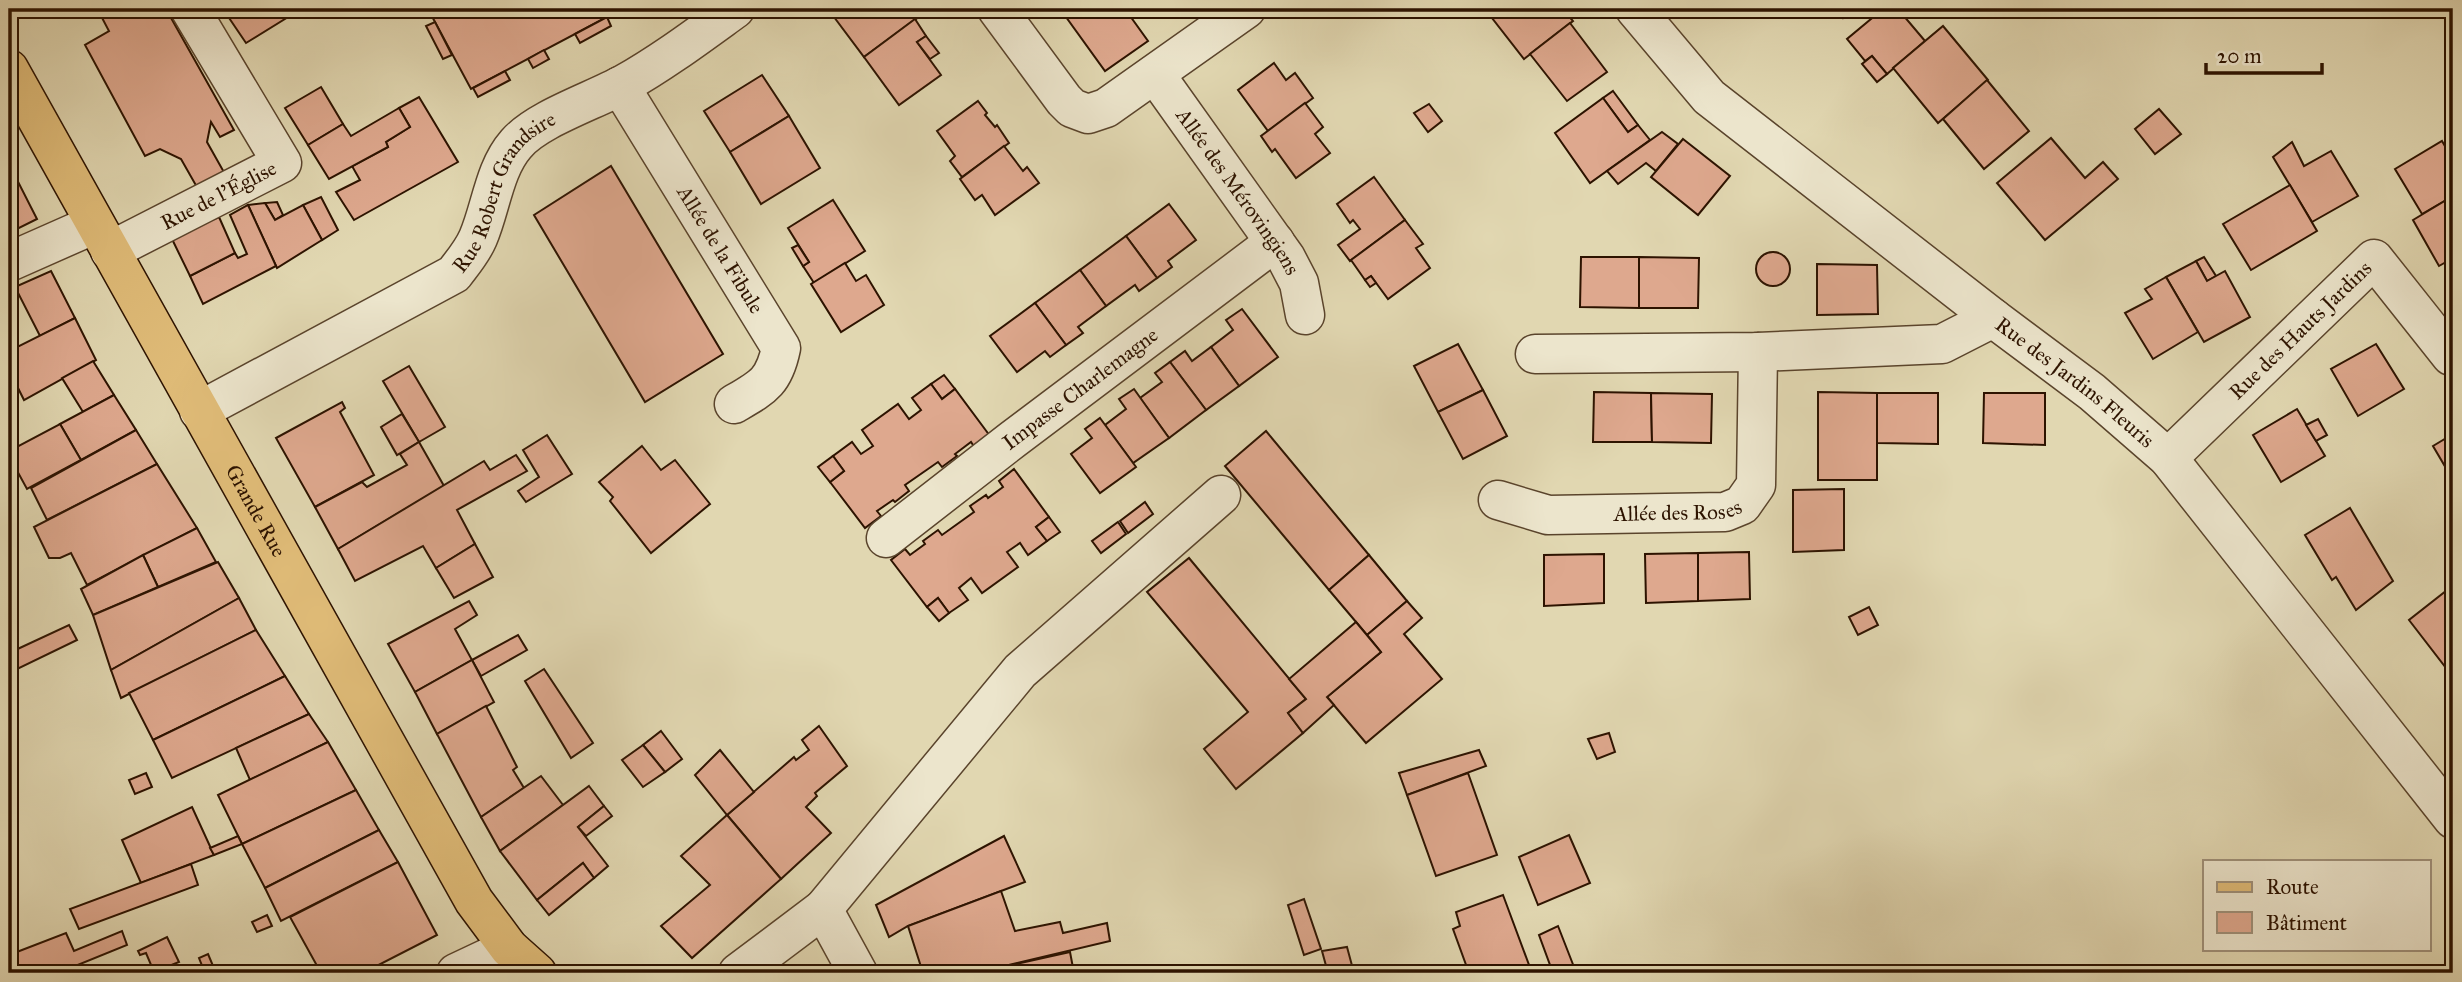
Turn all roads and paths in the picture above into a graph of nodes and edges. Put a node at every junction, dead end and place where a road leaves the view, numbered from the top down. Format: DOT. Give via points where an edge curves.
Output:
graph roads {
  1 [pos="190,9"];
  2 [pos="735,9"];
  3 [pos="997,9"];
  4 [pos="1246,9"];
  5 [pos="1635,9"];
  6 [pos="9,69"];
  7 [pos="1155,74"];
  8 [pos="620,86"];
  9 [pos="102,238"];
  10 [pos="1275,242"];
  11 [pos="9,262"];
  12 [pos="1305,316"];
  13 [pos="1993,318"];
  14 [pos="1758,352"];
  15 [pos="1535,354"];
  16 [pos="2451,356"];
  17 [pos="734,404"];
  18 [pos="199,411"];
  19 [pos="2168,458"];
  20 [pos="1221,495"];
  21 [pos="1498,500"];
  22 [pos="886,538"];
  23 [pos="2453,819"];
  24 [pos="823,909"];
  25 [pos="509,947"];
  26 [pos="456,973"];
  27 [pos="537,973"];
  28 [pos="738,973"];
  29 [pos="858,973"];
  1 -- 9 [label="street, Rue de l'Église" via="282,163"];
  2 -- 8 [label="street, Rue Robert Grandsire"];
  3 -- 7 [label="street" via="1064,100 1081,112 1100,112"];
  4 -- 7 [label="street"];
  5 -- 13 [label="street, Rue des Jardins Fleuris" via="1709,97"];
  6 -- 9 [label="main road, Grande Rue"];
  7 -- 10 [label="street, Allée des Mérovingiens"];
  8 -- 17 [label="street, Allée de la Fibule" via="781,348 776,369 762,387"];
  8 -- 18 [label="street, Rue Robert Grandsire" via="528,132 514,146 479,236 454,274"];
  9 -- 11 [label="street"];
  9 -- 18 [label="main road, Grande Rue"];
  10 -- 12 [label="street, Allée des Mérovingiens" via="1299,283"];
  10 -- 22 [label="street, Impasse Charlemagne"];
  13 -- 14 [label="street" via="1942,344"];
  13 -- 19 [label="street, Rue des Jardins Fleuris" via="2092,392"];
  14 -- 15 [label="street"];
  14 -- 21 [label="street, Allée des Roses" via="1756,485 1742,505 1725,512 1548,515"];
  16 -- 19 [label="street, Rue des Hauts Jardins" via="2374,259"];
  18 -- 25 [label="main road, Grande Rue" via="474,901"];
  19 -- 23 [label="street, Rue des Jardins Fleuris"];
  20 -- 24 [label="street" via="1020,671"];
  24 -- 28 [label="street"];
  24 -- 29 [label="street"];
  25 -- 26 [label="street"];
  25 -- 27 [label="main road, Grande Rue"];
}
